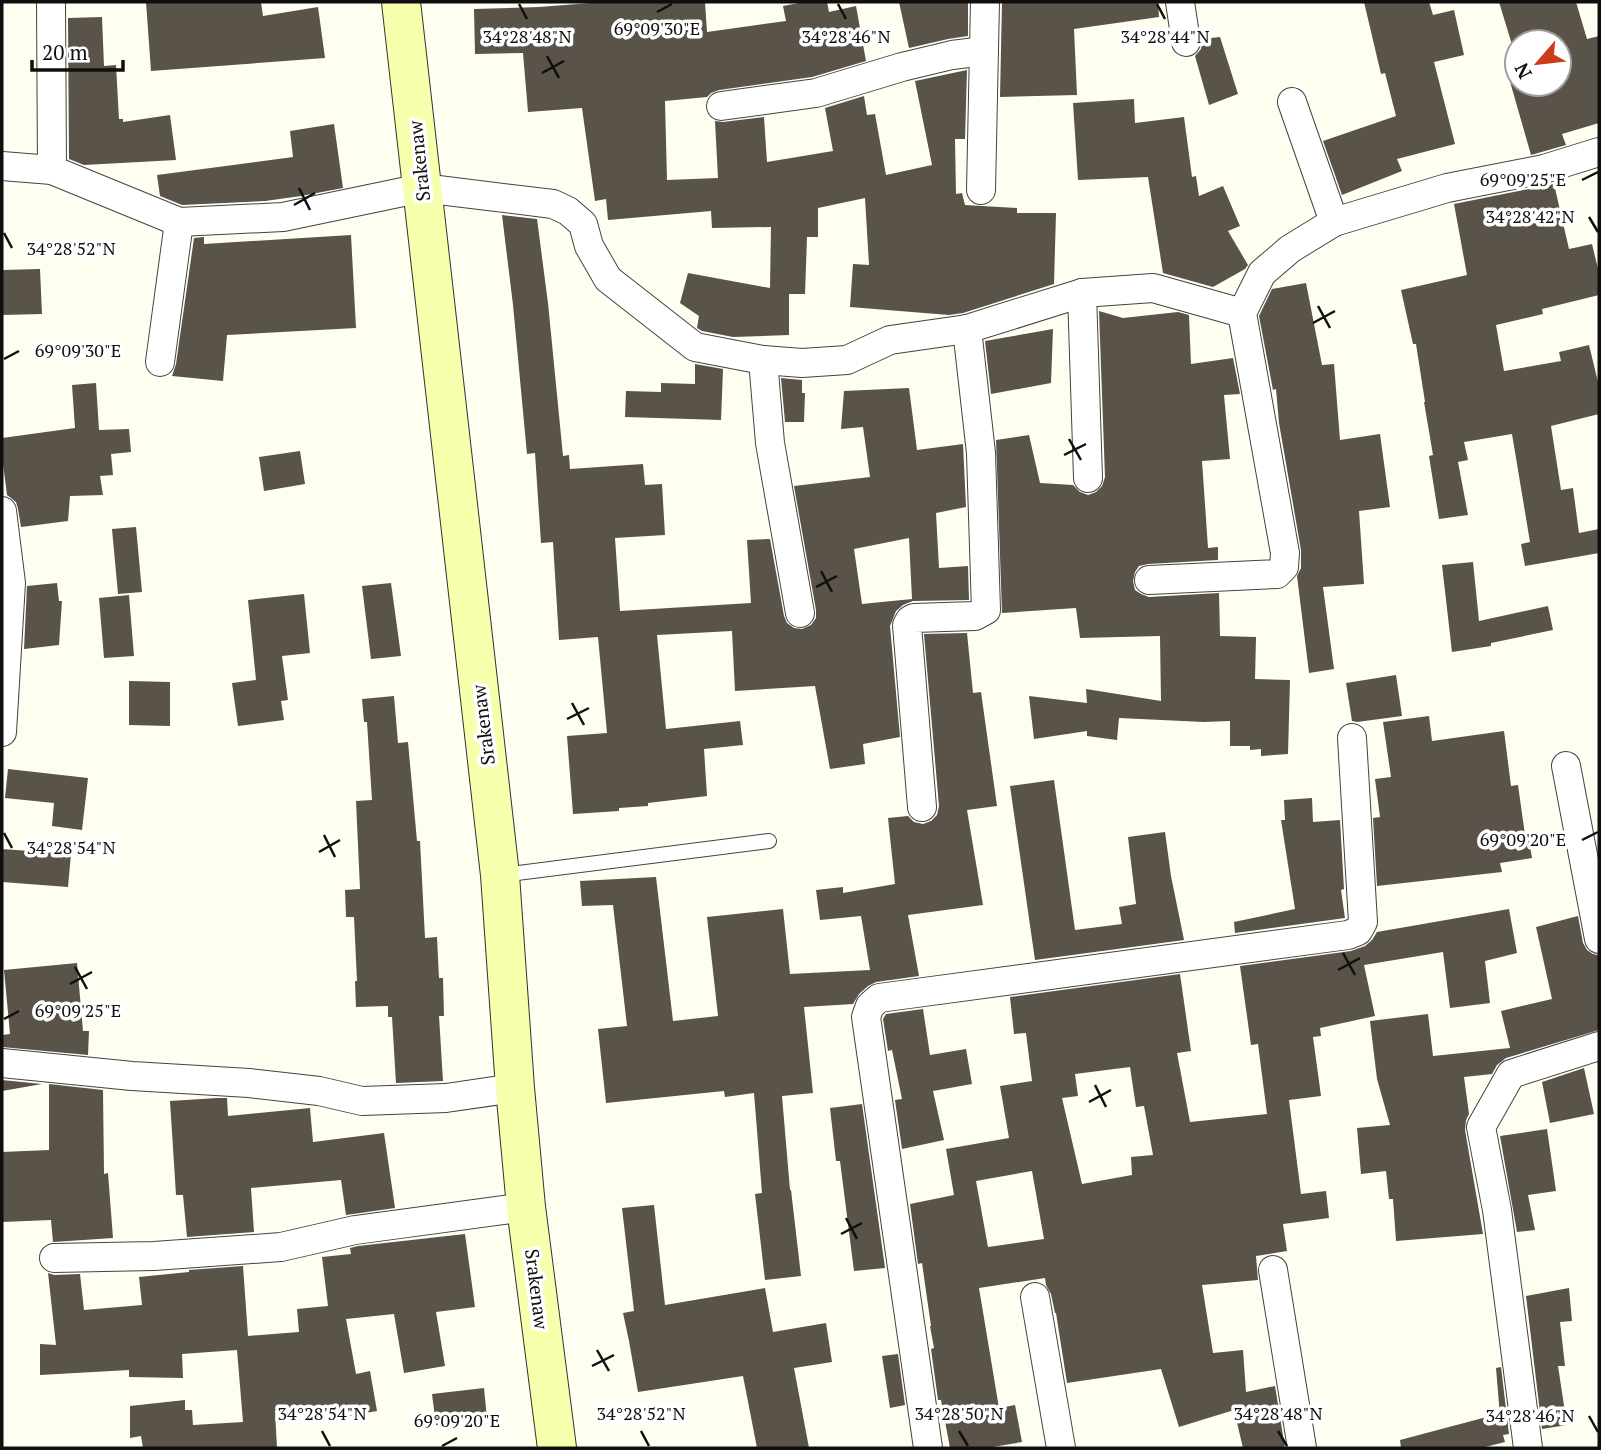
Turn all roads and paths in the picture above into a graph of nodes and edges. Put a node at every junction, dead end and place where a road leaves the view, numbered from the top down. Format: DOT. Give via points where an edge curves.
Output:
graph roads {
  1 [pos="51,2"];
  2 [pos="401,2"];
  3 [pos="985,2"];
  4 [pos="1180,2"];
  5 [pos="1185,42"];
  6 [pos="984,51"];
  7 [pos="1292,102"];
  8 [pos="721,106"];
  9 [pos="1599,152"];
  10 [pos="2,166"];
  11 [pos="52,170"];
  12 [pos="422,188"];
  13 [pos="981,190"];
  14 [pos="179,222"];
  15 [pos="1334,222"];
  16 [pos="1082,293"];
  17 [pos="1242,313"];
  18 [pos="967,329"];
  19 [pos="763,360"];
  20 [pos="160,362"];
  21 [pos="1088,478"];
  22 [pos="2,511"];
  23 [pos="1149,580"];
  24 [pos="800,613"];
  25 [pos="2,732"];
  26 [pos="1352,738"];
  27 [pos="1566,766"];
  28 [pos="922,807"];
  29 [pos="769,841"];
  30 [pos="500,875"];
  31 [pos="1599,939"];
  32 [pos="1599,1046"];
  33 [pos="2,1063"];
  34 [pos="515,1088"];
  35 [pos="526,1207"];
  36 [pos="54,1258"];
  37 [pos="1273,1270"];
  38 [pos="1035,1297"];
  39 [pos="557,1448"];
  40 [pos="928,1448"];
  41 [pos="1061,1448"];
  42 [pos="1302,1448"];
  43 [pos="1528,1448"];
  1 -- 11 [label="street"];
  2 -- 12 [label="main road, Srakenaw"];
  3 -- 6 [label="street"];
  4 -- 5 [label="street"];
  6 -- 8 [label="street" via="914,64 816,93"];
  6 -- 13 [label="street"];
  7 -- 15 [label="street"];
  9 -- 15 [label="street" via="1544,169 1447,188"];
  10 -- 11 [label="street"];
  11 -- 14 [label="street"];
  12 -- 14 [label="street" via="283,217"];
  12 -- 19 [label="street" via="553,204 568,211 583,224 589,246 608,279 695,347"];
  12 -- 30 [label="main road, Srakenaw"];
  14 -- 20 [label="street"];
  15 -- 17 [label="street" via="1262,273"];
  16 -- 17 [label="street" via="1153,288"];
  16 -- 18 [label="street"];
  16 -- 21 [label="street"];
  17 -- 23 [label="street" via="1284,566 1277,574"];
  18 -- 19 [label="street" via="890,340 847,360"];
  18 -- 28 [label="street" via="981,453 986,610 975,616 914,618 907,625"];
  19 -- 24 [label="street" via="770,443"];
  22 -- 25 [label="street" via="11,583"];
  26 -- 40 [label="street" via="1363,922 1358,931 879,998 870,1006 866,1017"];
  27 -- 31 [label="street"];
  29 -- 30 [label="lane"];
  30 -- 34 [label="main road, Srakenaw"];
  32 -- 43 [label="street" via="1511,1074 1481,1127 1497,1210"];
  33 -- 34 [label="street" via="249,1083 362,1101 446,1098"];
  34 -- 35 [label="main road, Srakenaw"];
  35 -- 36 [label="street" via="355,1230 281,1247"];
  35 -- 39 [label="main road, Srakenaw"];
  37 -- 42 [label="street"];
  38 -- 41 [label="street"];
}
